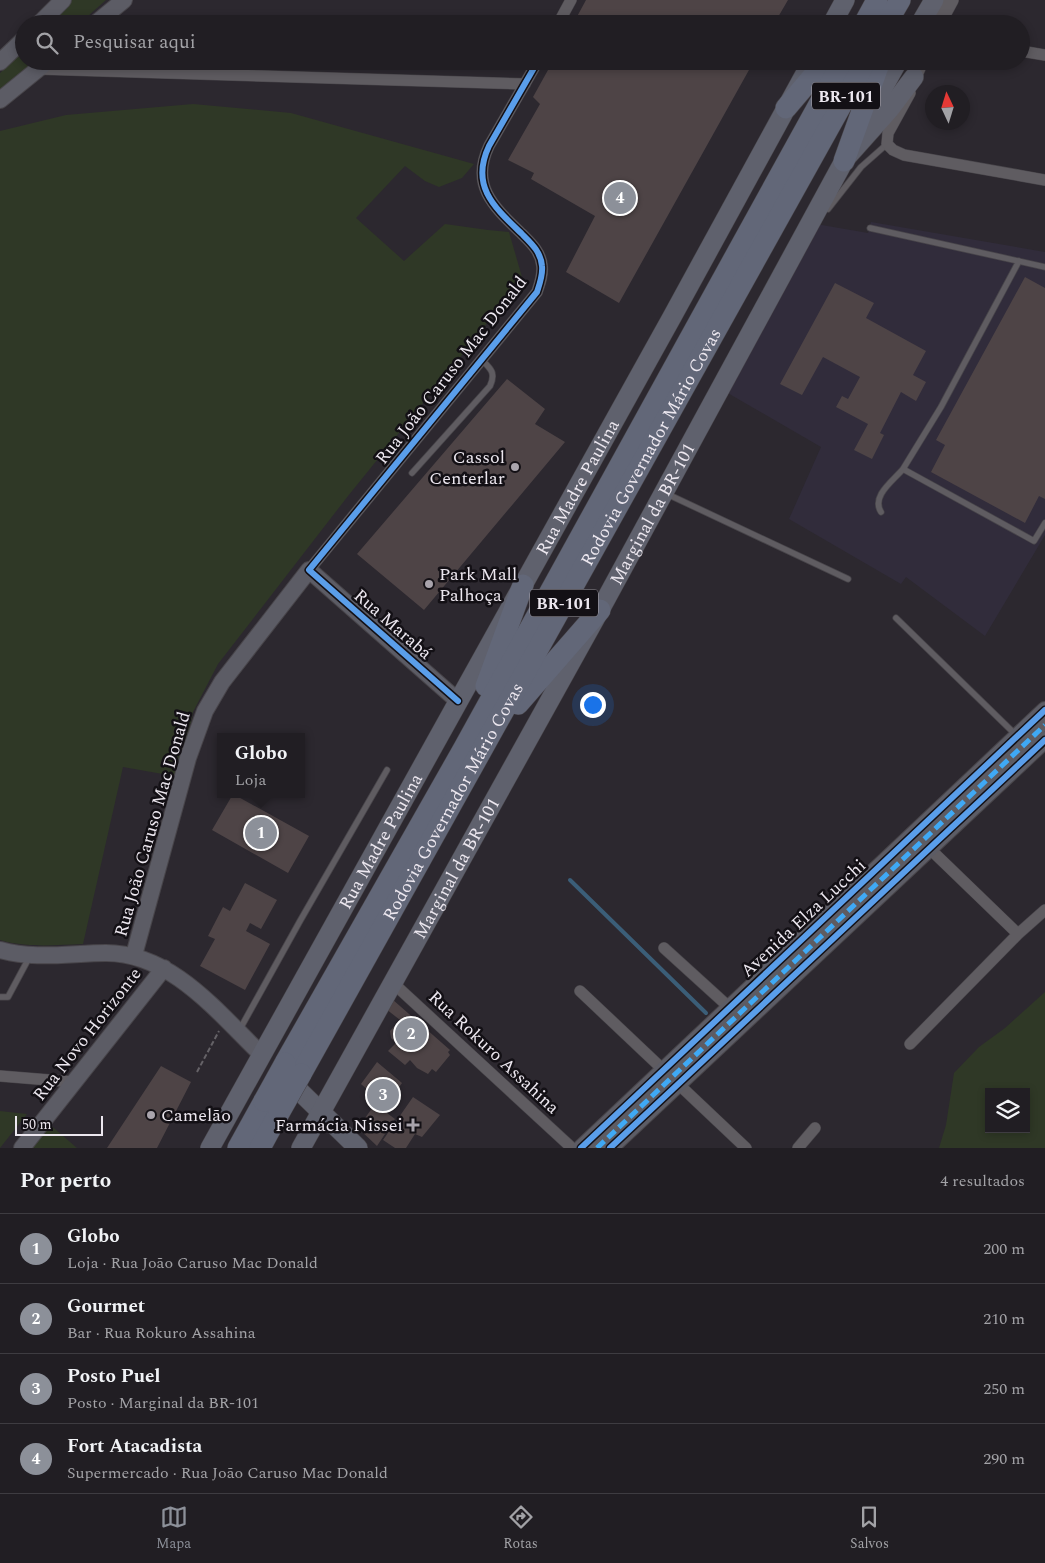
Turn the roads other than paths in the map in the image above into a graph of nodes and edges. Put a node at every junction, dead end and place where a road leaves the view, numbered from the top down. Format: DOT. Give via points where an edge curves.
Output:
graph roads {
  1 [pos="63,0"];
  2 [pos="124,0"];
  3 [pos="571,0"];
  4 [pos="846,0"];
  5 [pos="899,0"];
  6 [pos="934,0"];
  7 [pos="951,0"];
  8 [pos="48,15"];
  9 [pos="106,15"];
  10 [pos="563,15"];
  11 [pos="837,15"];
  12 [pos="891,15"];
  13 [pos="895,15"];
  14 [pos="925,15"];
  15 [pos="943,15"];
  16 [pos="15,48"];
  17 [pos="1030,52"];
  18 [pos="1045,55"];
  19 [pos="0,62"];
  20 [pos="37,70"];
  21 [pos="170,70"];
  22 [pos="533,70"];
  23 [pos="807,70"];
  24 [pos="818,70"];
  25 [pos="838,70"];
  26 [pos="861,70"];
  27 [pos="877,70"];
  28 [pos="893,70"];
  29 [pos="916,70"];
  30 [pos="917,70"];
  31 [pos="525,84"];
  32 [pos="0,100"];
  33 [pos="786,108"];
  34 [pos="887,144"];
  35 [pos="844,161"];
  36 [pos="1045,180"];
  37 [pos="826,212"];
  38 [pos="870,228"];
  39 [pos="1019,261"];
  40 [pos="1045,267"];
  41 [pos="482,360"];
  42 [pos="903,469"];
  43 [pos="412,473"];
  44 [pos="664,492"];
  45 [pos="881,512"];
  46 [pos="1045,523"];
  47 [pos="309,570"];
  48 [pos="848,579"];
  49 [pos="523,585"];
  50 [pos="600,610"];
  51 [pos="896,618"];
  52 [pos="458,701"];
  53 [pos="1045,710"];
  54 [pos="1045,725"];
  55 [pos="1018,736"];
  56 [pos="488,738"];
  57 [pos="1045,740"];
  58 [pos="464,748"];
  59 [pos="387,770"];
  60 [pos="930,849"];
  61 [pos="1045,910"];
  62 [pos="1018,934"];
  63 [pos="664,948"];
  64 [pos="0,950"];
  65 [pos="31,955"];
  66 [pos="134,955"];
  67 [pos="164,968"];
  68 [pos="392,982"];
  69 [pos="580,991"];
  70 [pos="0,996"];
  71 [pos="730,1008"];
  72 [pos="238,1032"];
  73 [pos="910,1044"];
  74 [pos="262,1054"];
  75 [pos="0,1076"];
  76 [pos="296,1077"];
  77 [pos="671,1077"];
  78 [pos="74,1082"];
  79 [pos="333,1089"];
  80 [pos="271,1107"];
  81 [pos="326,1117"];
  82 [pos="815,1128"];
  83 [pos="22,1148"];
  84 [pos="210,1148"];
  85 [pos="238,1148"];
  86 [pos="260,1148"];
  87 [pos="301,1148"];
  88 [pos="336,1148"];
  89 [pos="358,1148"];
  90 [pos="572,1148"];
  91 [pos="581,1148"];
  92 [pos="597,1148"];
  93 [pos="610,1148"];
  94 [pos="746,1148"];
  95 [pos="798,1148"];
  1 -- 8 [label="main road"];
  2 -- 9 [label="main road"];
  3 -- 10 [label="street"];
  4 -- 11 [label="main road"];
  5 -- 12 [label="highway"];
  5 -- 13 [label="highway"];
  6 -- 14 [label="main road"];
  7 -- 15 [label="street"];
  16 -- 19 [label="main road"];
  17 -- 18 [label="street"];
  20 -- 32 [label="main road"];
  21 -- 31 [label="street"];
  22 -- 31 [label="street"];
  23 -- 33 [label="main road, Rua Madre Paulina"];
  24 -- 33 [label="highway"];
  25 -- 58 [label="highway, Rodovia Governador Mário Covas / BR-101"];
  26 -- 56 [label="highway, Rodovia Governador Mário Covas / BR-101"];
  27 -- 35 [label="highway"];
  28 -- 35 [label="main road, Marginal da BR-101"];
  29 -- 35 [label="main road" via="889,110"];
  30 -- 34 [label="street" via="905,104 888,132"];
  31 -- 41 [label="street, Rua João Caruso Mac Donald" via="482,159 482,182 494,204 533,245 542,265 542,278 537,292"];
  33 -- 49 [label="main road, Rua Madre Paulina"];
  34 -- 36 [label="street" via="904,155"];
  34 -- 37 [label="lane" via="861,167"];
  35 -- 44 [label="main road, Marginal da BR-101"];
  38 -- 39 [label="lane"];
  39 -- 40 [label="lane"];
  39 -- 42 [label="lane" via="941,407"];
  41 -- 43 [label="lane" via="494,378 490,386"];
  41 -- 47 [label="street, Rua João Caruso Mac Donald"];
  42 -- 45 [label="lane" via="879,496 877,504"];
  42 -- 46 [label="lane" via="1034,541"];
  44 -- 48 [label="lane"];
  44 -- 50 [label="main road, Marginal da BR-101"];
  47 -- 52 [label="main road, Rua Marabá"];
  47 -- 66 [label="main road, Rua João Caruso Mac Donald" via="231,669 205,711 188,758"];
  49 -- 52 [label="main road, Rua Madre Paulina"];
  49 -- 58 [label="highway"];
  50 -- 56 [label="highway"];
  50 -- 68 [label="main road, Marginal da BR-101"];
  51 -- 55 [label="lane"];
  52 -- 74 [label="main road, Rua Madre Paulina"];
  53 -- 55 [label="main road, Avenida Elza Lucchi"];
  54 -- 77 [label="street"];
  55 -- 71 [label="main road, Avenida Elza Lucchi"];
  56 -- 76 [label="highway, Rodovia Governador Mário Covas / BR-101"];
  57 -- 60 [label="main road, Avenida Elza Lucchi"];
  58 -- 76 [label="highway, Rodovia Governador Mário Covas / BR-101"];
  59 -- 72 [label="lane"];
  60 -- 62 [label="street"];
  60 -- 77 [label="main road, Avenida Elza Lucchi"];
  61 -- 62 [label="street"];
  62 -- 73 [label="street"];
  63 -- 71 [label="street"];
  64 -- 65 [label="main road"];
  65 -- 66 [label="main road"];
  65 -- 70 [label="lane" via="8,997"];
  66 -- 67 [label="main road"];
  67 -- 72 [label="main road" via="184,981"];
  67 -- 78 [label="main road, Rua Novo Horizonte"];
  68 -- 79 [label="main road, Marginal da BR-101"];
  68 -- 90 [label="street, Rua Rokuro Assahina"];
  69 -- 77 [label="street"];
  71 -- 77 [label="main road, Avenida Elza Lucchi"];
  72 -- 74 [label="main road"];
  74 -- 76 [label="main road"];
  74 -- 84 [label="main road, Rua Madre Paulina"];
  75 -- 78 [label="street"];
  76 -- 79 [label="main road" via="313,1095"];
  76 -- 80 [label="highway, Rodovia Governador Mário Covas / BR-101, bridge"];
  76 -- 81 [label="main road"];
  77 -- 91 [label="main road, Avenida Elza Lucchi"];
  77 -- 92 [label="street"];
  77 -- 93 [label="main road, Avenida Elza Lucchi"];
  77 -- 94 [label="street"];
  78 -- 83 [label="main road, Rua Novo Horizonte"];
  79 -- 81 [label="main road, Marginal da BR-101"];
  80 -- 85 [label="highway, Rodovia Governador Mário Covas / BR-101"];
  80 -- 86 [label="highway, Rodovia Governador Mário Covas / BR-101"];
  81 -- 87 [label="main road, Marginal da BR-101"];
  81 -- 88 [label="main road"];
  81 -- 89 [label="main road"];
  82 -- 95 [label="street"];
}
